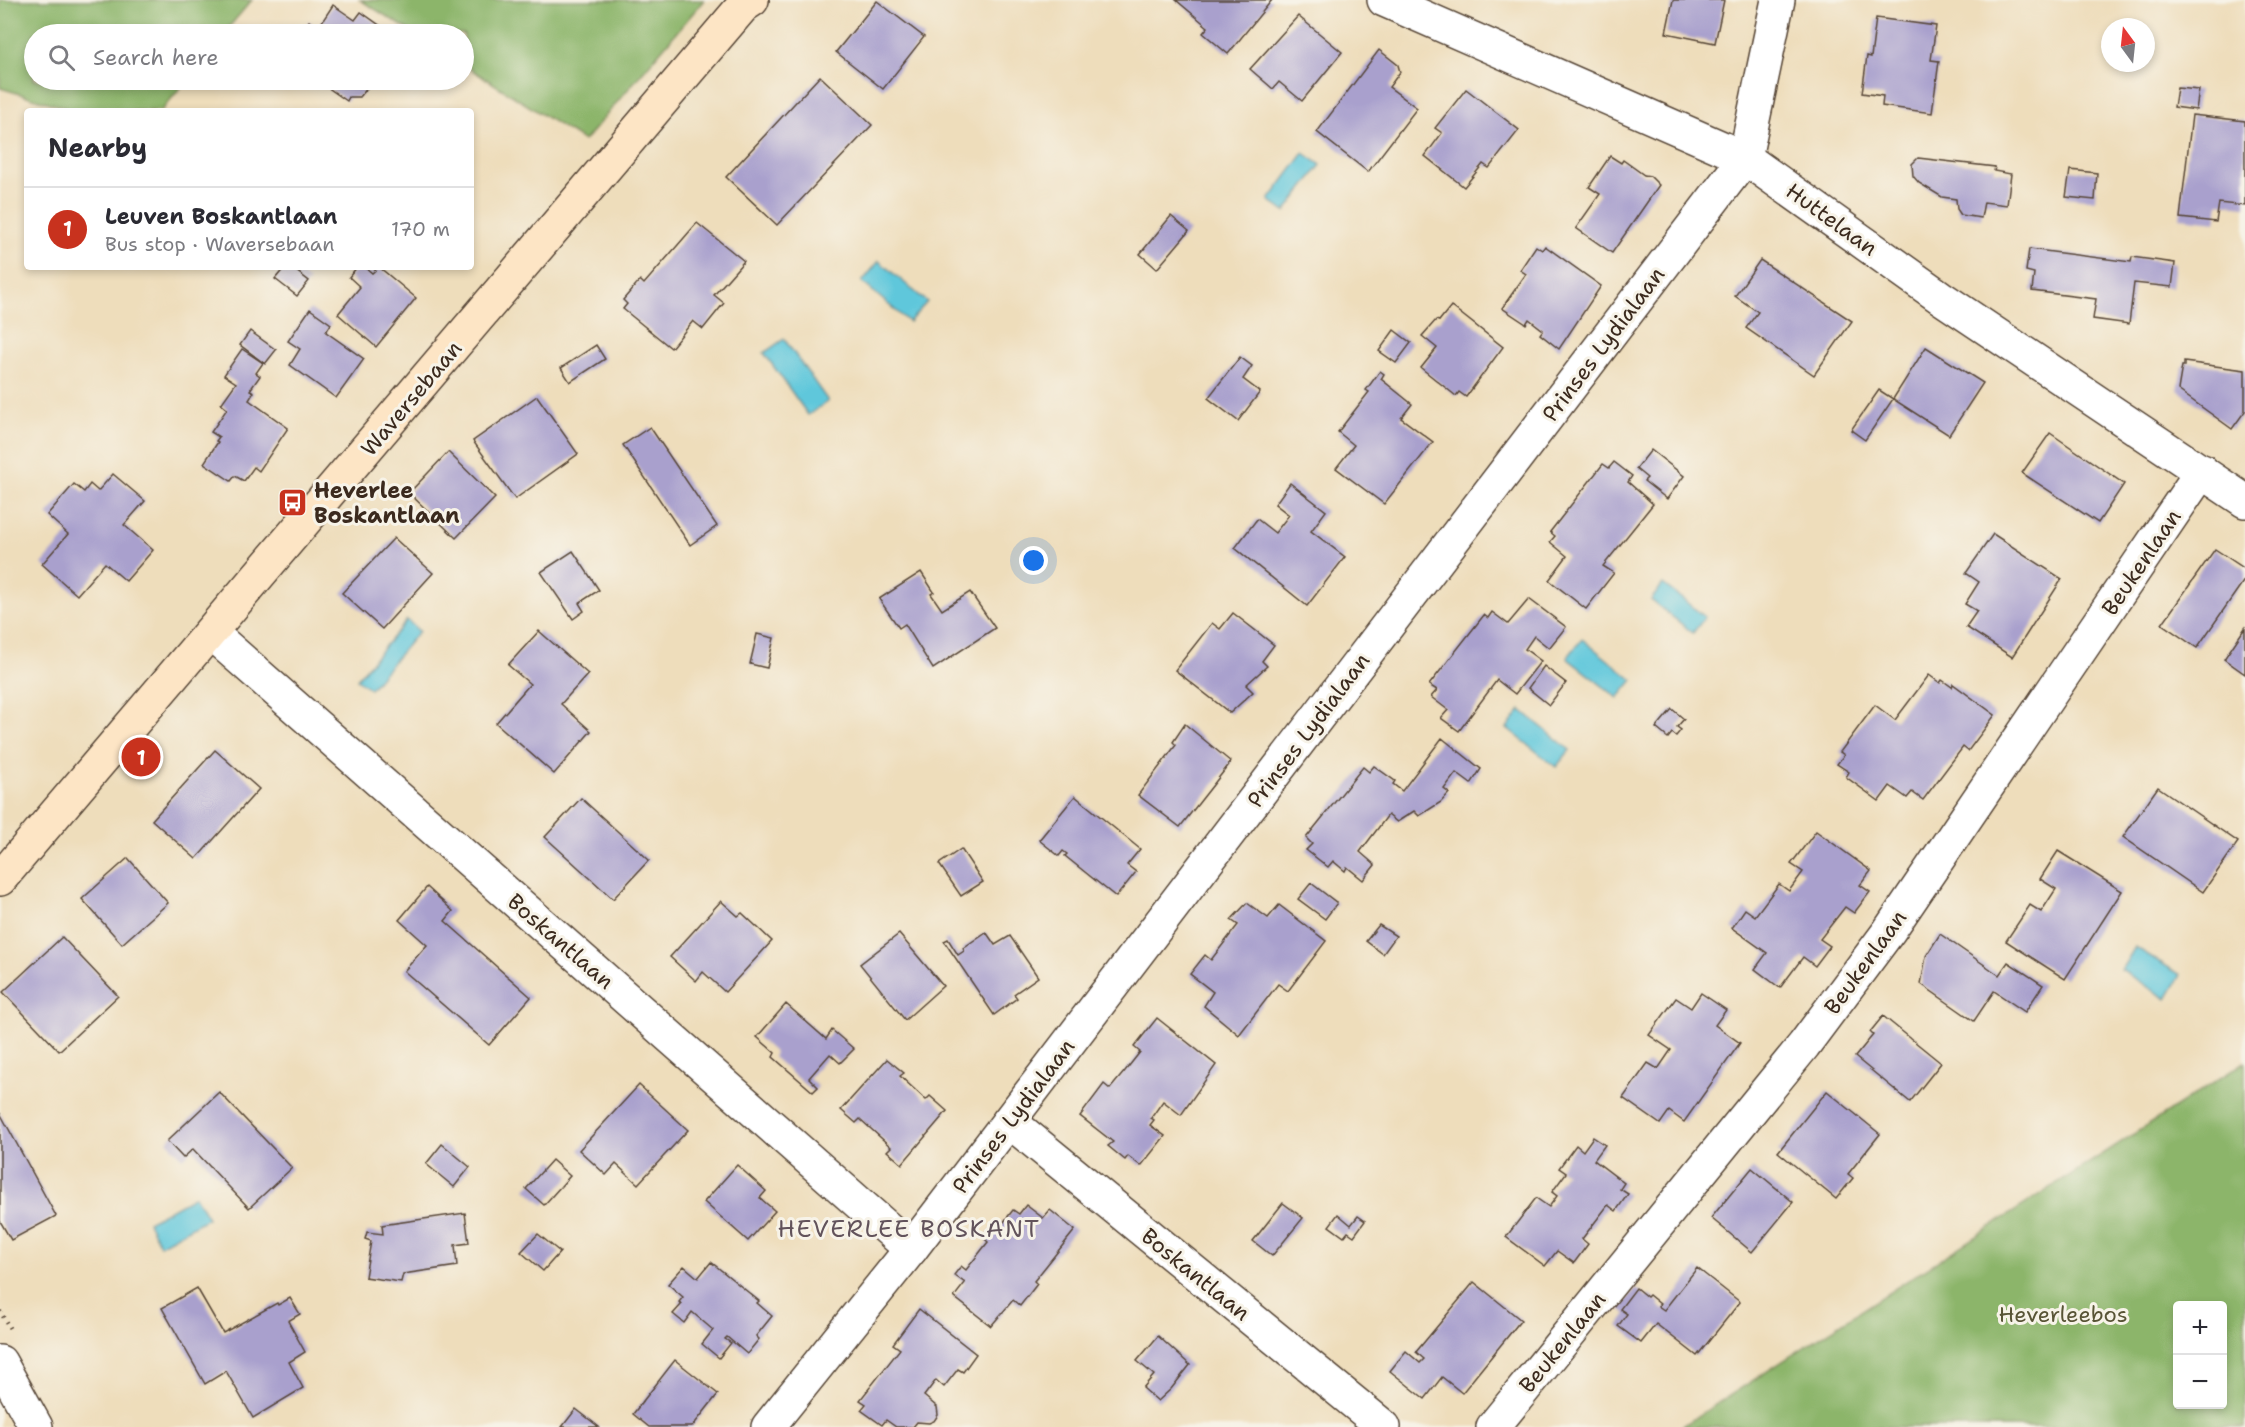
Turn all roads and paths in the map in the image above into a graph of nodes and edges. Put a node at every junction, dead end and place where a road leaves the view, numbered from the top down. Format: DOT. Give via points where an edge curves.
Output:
graph roads {
  1 [pos="752,0"];
  2 [pos="1384,0"];
  3 [pos="1778,0"];
  4 [pos="1745,158"];
  5 [pos="2202,471"];
  6 [pos="2245,501"];
  7 [pos="211,633"];
  8 [pos="0,879"];
  9 [pos="1009,1121"];
  10 [pos="911,1249"];
  11 [pos="0,1362"];
  12 [pos="36,1427"];
  13 [pos="768,1427"];
  14 [pos="1384,1427"];
  15 [pos="1492,1427"];
  1 -- 7 [label="street, Waversebaan"];
  2 -- 4 [label="street, Huttelaan"];
  3 -- 4 [label="street, Prinses Lydialaan"];
  4 -- 5 [label="street, Huttelaan" via="1940,297"];
  4 -- 9 [label="street, Prinses Lydialaan"];
  5 -- 6 [label="street, Huttelaan"];
  5 -- 15 [label="street, Beukenlaan" via="1889,931 1804,1045"];
  7 -- 8 [label="street, Waversebaan"];
  7 -- 10 [label="street, Boskantlaan"];
  9 -- 10 [label="street, Prinses Lydialaan"];
  9 -- 14 [label="street, Boskantlaan"];
  10 -- 13 [label="street, Prinses Lydialaan"];
  11 -- 12 [label="street"];
}
